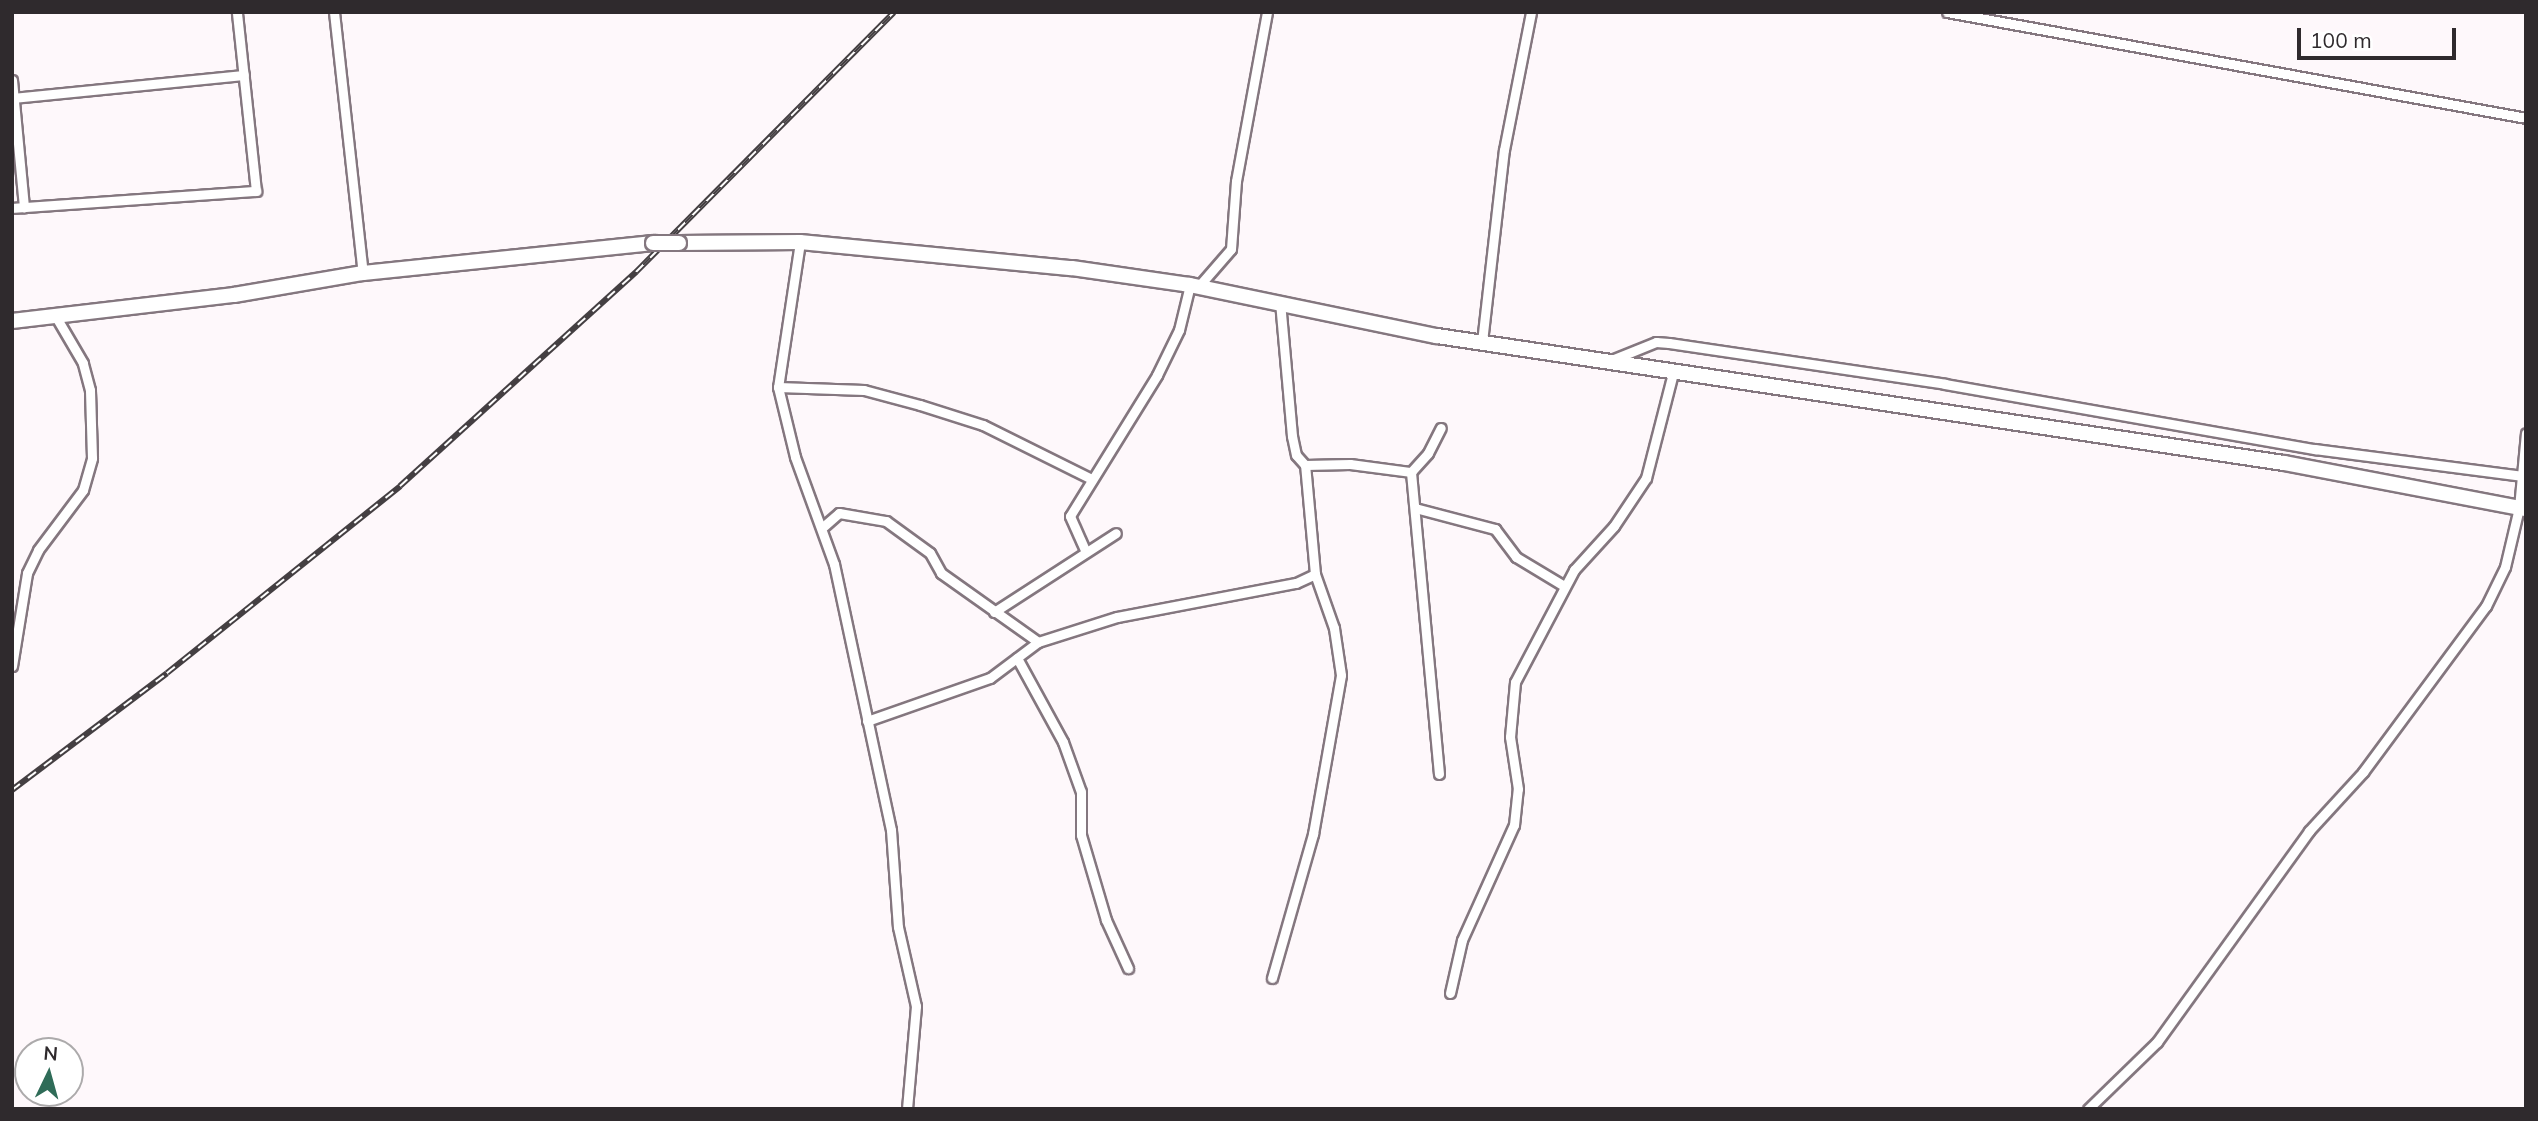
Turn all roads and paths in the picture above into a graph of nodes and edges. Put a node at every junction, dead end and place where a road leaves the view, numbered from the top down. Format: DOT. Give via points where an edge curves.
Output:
graph roads {
  1 [pos="237,12"];
  2 [pos="334,12"];
  3 [pos="1267,12"];
  4 [pos="1531,12"];
  5 [pos="1947,12"];
  6 [pos="244,75"];
  7 [pos="12,80"];
  8 [pos="13,97"];
  9 [pos="2526,118"];
  10 [pos="24,207"];
  11 [pos="12,208"];
  12 [pos="800,242"];
  13 [pos="363,273"];
  14 [pos="1194,286"];
  15 [pos="1280,302"];
  16 [pos="56,317"];
  17 [pos="12,321"];
  18 [pos="1482,342"];
  19 [pos="1606,363"];
  20 [pos="1672,373"];
  21 [pos="778,387"];
  22 [pos="1441,428"];
  23 [pos="2526,433"];
  24 [pos="1305,466"];
  25 [pos="1410,472"];
  26 [pos="2524,476"];
  27 [pos="1090,478"];
  28 [pos="1415,508"];
  29 [pos="2522,509"];
  30 [pos="824,526"];
  31 [pos="1116,533"];
  32 [pos="1085,550"];
  33 [pos="1315,574"];
  34 [pos="1564,586"];
  35 [pos="994,612"];
  36 [pos="1038,642"];
  37 [pos="1017,658"];
  38 [pos="12,666"];
  39 [pos="867,721"];
  40 [pos="1439,774"];
  41 [pos="1128,968"];
  42 [pos="1272,978"];
  43 [pos="1450,993"];
  44 [pos="907,1109"];
  45 [pos="2088,1109"];
  1 -- 6 [label="street"];
  2 -- 13 [label="street"];
  3 -- 14 [label="street" via="1236,181 1231,250"];
  4 -- 18 [label="street" via="1504,150"];
  5 -- 9 [label="street"];
  6 -- 8 [label="street"];
  6 -- 10 [label="street" via="256,191"];
  7 -- 8 [label="street"];
  8 -- 10 [label="street"];
  10 -- 11 [label="street"];
  12 -- 13 [label="main road, bridge" via="653,243"];
  12 -- 14 [label="main road" via="1072,268"];
  12 -- 21 [label="street"];
  13 -- 16 [label="main road"];
  14 -- 15 [label="main road"];
  14 -- 27 [label="street" via="1157,375"];
  15 -- 18 [label="main road"];
  15 -- 24 [label="street" via="1292,436 1296,455"];
  16 -- 17 [label="main road"];
  16 -- 38 [label="street" via="83,363 90,390 92,458 83,490 38,550 27,573"];
  18 -- 19 [label="main road"];
  19 -- 20 [label="main road"];
  19 -- 26 [label="street" via="1644,346 1669,342 1945,384 2315,449"];
  20 -- 29 [label="main road" via="2284,463"];
  20 -- 34 [label="street" via="1646,478"];
  21 -- 27 [label="street" via="864,390 920,405 983,425"];
  21 -- 30 [label="street" via="795,457"];
  22 -- 25 [label="street" via="1428,453"];
  23 -- 26 [label="street"];
  24 -- 25 [label="street" via="1350,464"];
  24 -- 33 [label="street"];
  25 -- 28 [label="street"];
  26 -- 29 [label="street"];
  27 -- 32 [label="street" via="1070,516"];
  28 -- 34 [label="street" via="1495,529 1516,558"];
  28 -- 40 [label="street"];
  29 -- 45 [label="street" via="2505,568 2451,658 2363,772 2309,831 2157,1042"];
  30 -- 35 [label="street" via="839,513 886,521 930,554 941,573"];
  30 -- 39 [label="street"];
  31 -- 32 [label="street"];
  32 -- 35 [label="street"];
  33 -- 36 [label="street" via="1296,583 1117,617"];
  33 -- 42 [label="street" via="1334,628 1341,675 1314,834"];
  34 -- 43 [label="street" via="1515,681 1510,737 1518,789 1514,825 1462,940"];
  35 -- 36 [label="street"];
  36 -- 37 [label="street"];
  37 -- 39 [label="street" via="990,678"];
  37 -- 41 [label="street" via="1063,742 1081,792 1081,835 1106,920"];
  39 -- 44 [label="street" via="891,830 898,927 916,1006"];
}
